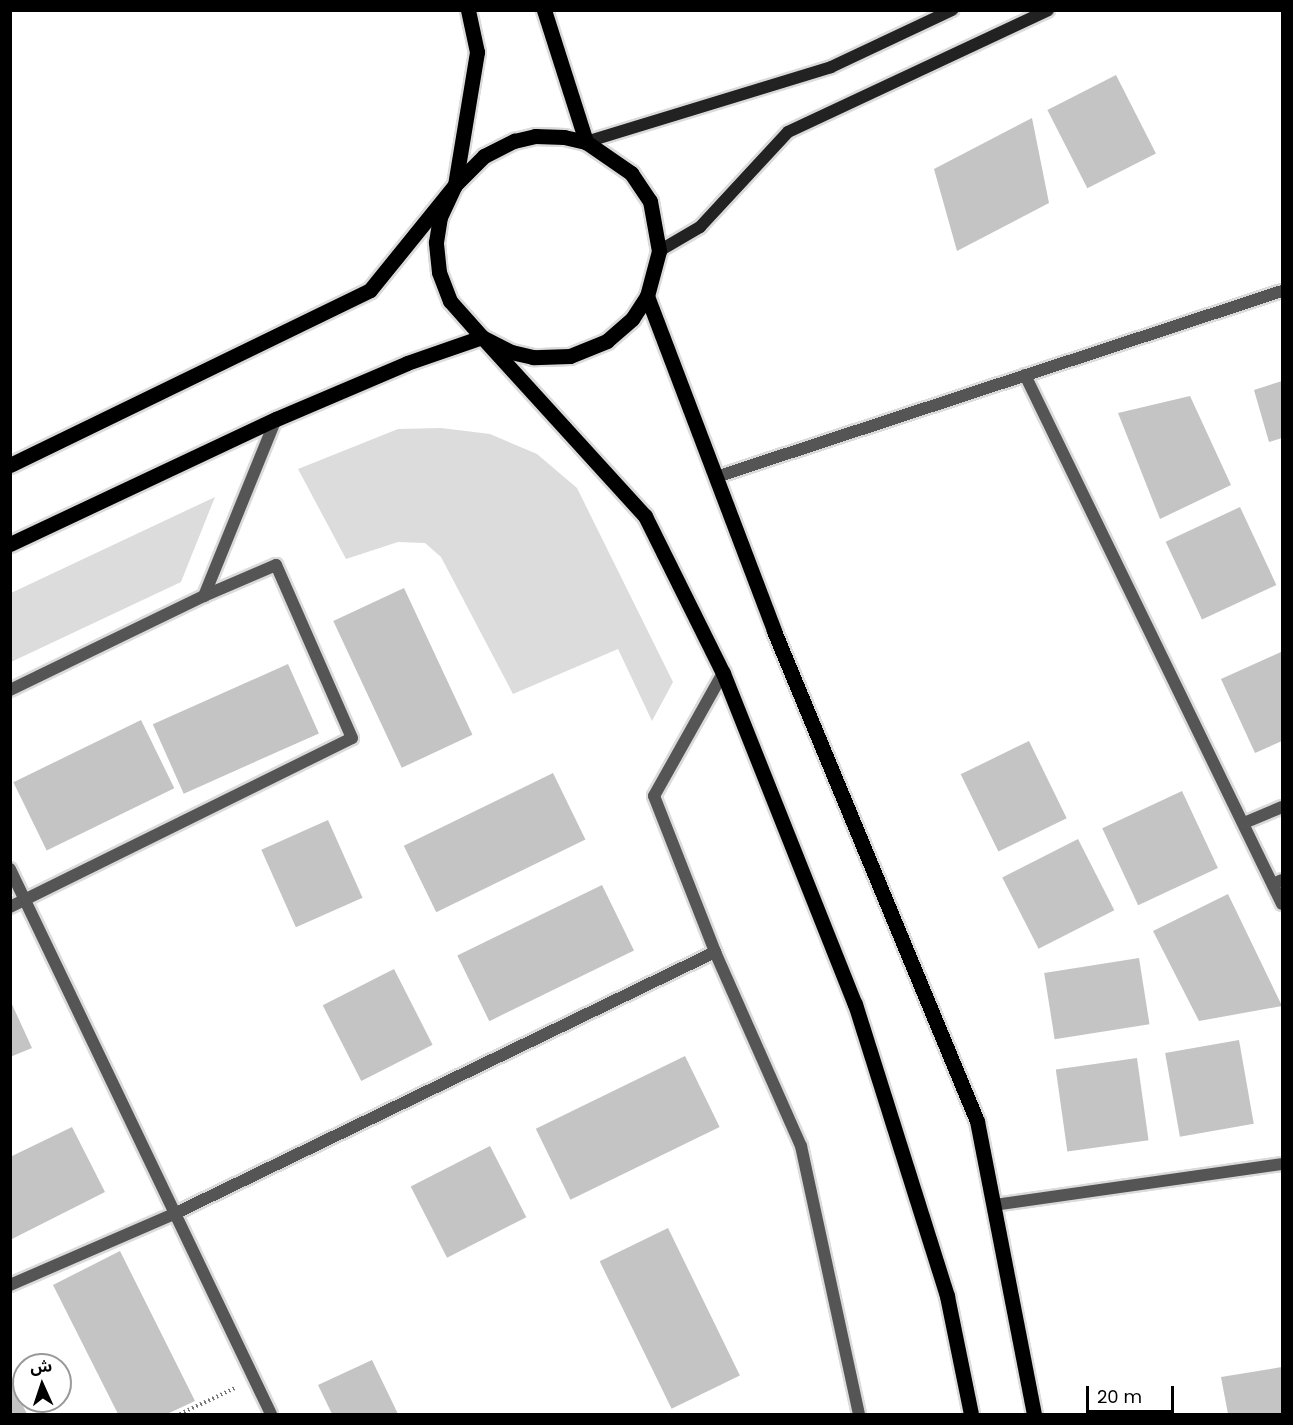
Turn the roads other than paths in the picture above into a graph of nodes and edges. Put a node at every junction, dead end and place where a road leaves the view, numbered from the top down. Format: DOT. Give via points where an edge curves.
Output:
graph roads {
  1 [pos="468,10"];
  2 [pos="544,10"];
  3 [pos="952,10"];
  4 [pos="1048,10"];
  5 [pos="586,142"];
  6 [pos="455,184"];
  7 [pos="659,251"];
  8 [pos="1282,291"];
  9 [pos="647,296"];
  10 [pos="482,337"];
  11 [pos="1025,375"];
  12 [pos="276,419"];
  13 [pos="10,465"];
  14 [pos="716,477"];
  15 [pos="10,544"];
  16 [pos="204,596"];
  17 [pos="723,673"];
  18 [pos="10,690"];
  19 [pos="1282,807"];
  20 [pos="1244,823"];
  21 [pos="10,869"];
  22 [pos="1278,882"];
  23 [pos="26,899"];
  24 [pos="1282,904"];
  25 [pos="10,907"];
  26 [pos="715,952"];
  27 [pos="1282,1164"];
  28 [pos="994,1205"];
  29 [pos="176,1213"];
  30 [pos="10,1285"];
  31 [pos="271,1414"];
  32 [pos="859,1414"];
  33 [pos="971,1414"];
  34 [pos="1034,1414"];
  1 -- 6 [label="main road" via="477,52"];
  2 -- 5 [label="main road"];
  3 -- 5 [label="main road" via="831,67"];
  4 -- 7 [label="main road" via="788,132 700,227"];
  5 -- 6 [label="main road" via="534,136 514,141 484,156"];
  5 -- 7 [label="main road" via="631,173 650,201"];
  6 -- 10 [label="main road" via="440,217 436,242 439,272 450,301"];
  6 -- 13 [label="main road" via="370,290"];
  7 -- 9 [label="main road"];
  8 -- 11 [label="street"];
  9 -- 10 [label="main road" via="632,319 607,341 570,356 533,357 511,352"];
  9 -- 14 [label="main road"];
  10 -- 12 [label="main road" via="406,363"];
  10 -- 17 [label="main road" via="645,516"];
  11 -- 14 [label="street"];
  11 -- 20 [label="street"];
  12 -- 15 [label="main road"];
  12 -- 16 [label="street"];
  14 -- 28 [label="main road" via="774,632 977,1121"];
  16 -- 18 [label="street"];
  16 -- 23 [label="street" via="276,565 352,738"];
  17 -- 26 [label="street" via="654,796"];
  17 -- 33 [label="main road" via="855,1004 947,1296"];
  19 -- 20 [label="street"];
  20 -- 22 [label="street"];
  21 -- 23 [label="street"];
  22 -- 24 [label="street"];
  23 -- 25 [label="street"];
  23 -- 29 [label="street"];
  26 -- 29 [label="street"];
  26 -- 32 [label="street" via="801,1146"];
  27 -- 28 [label="street"];
  28 -- 34 [label="main road"];
  29 -- 30 [label="street"];
  29 -- 31 [label="street"];
}
